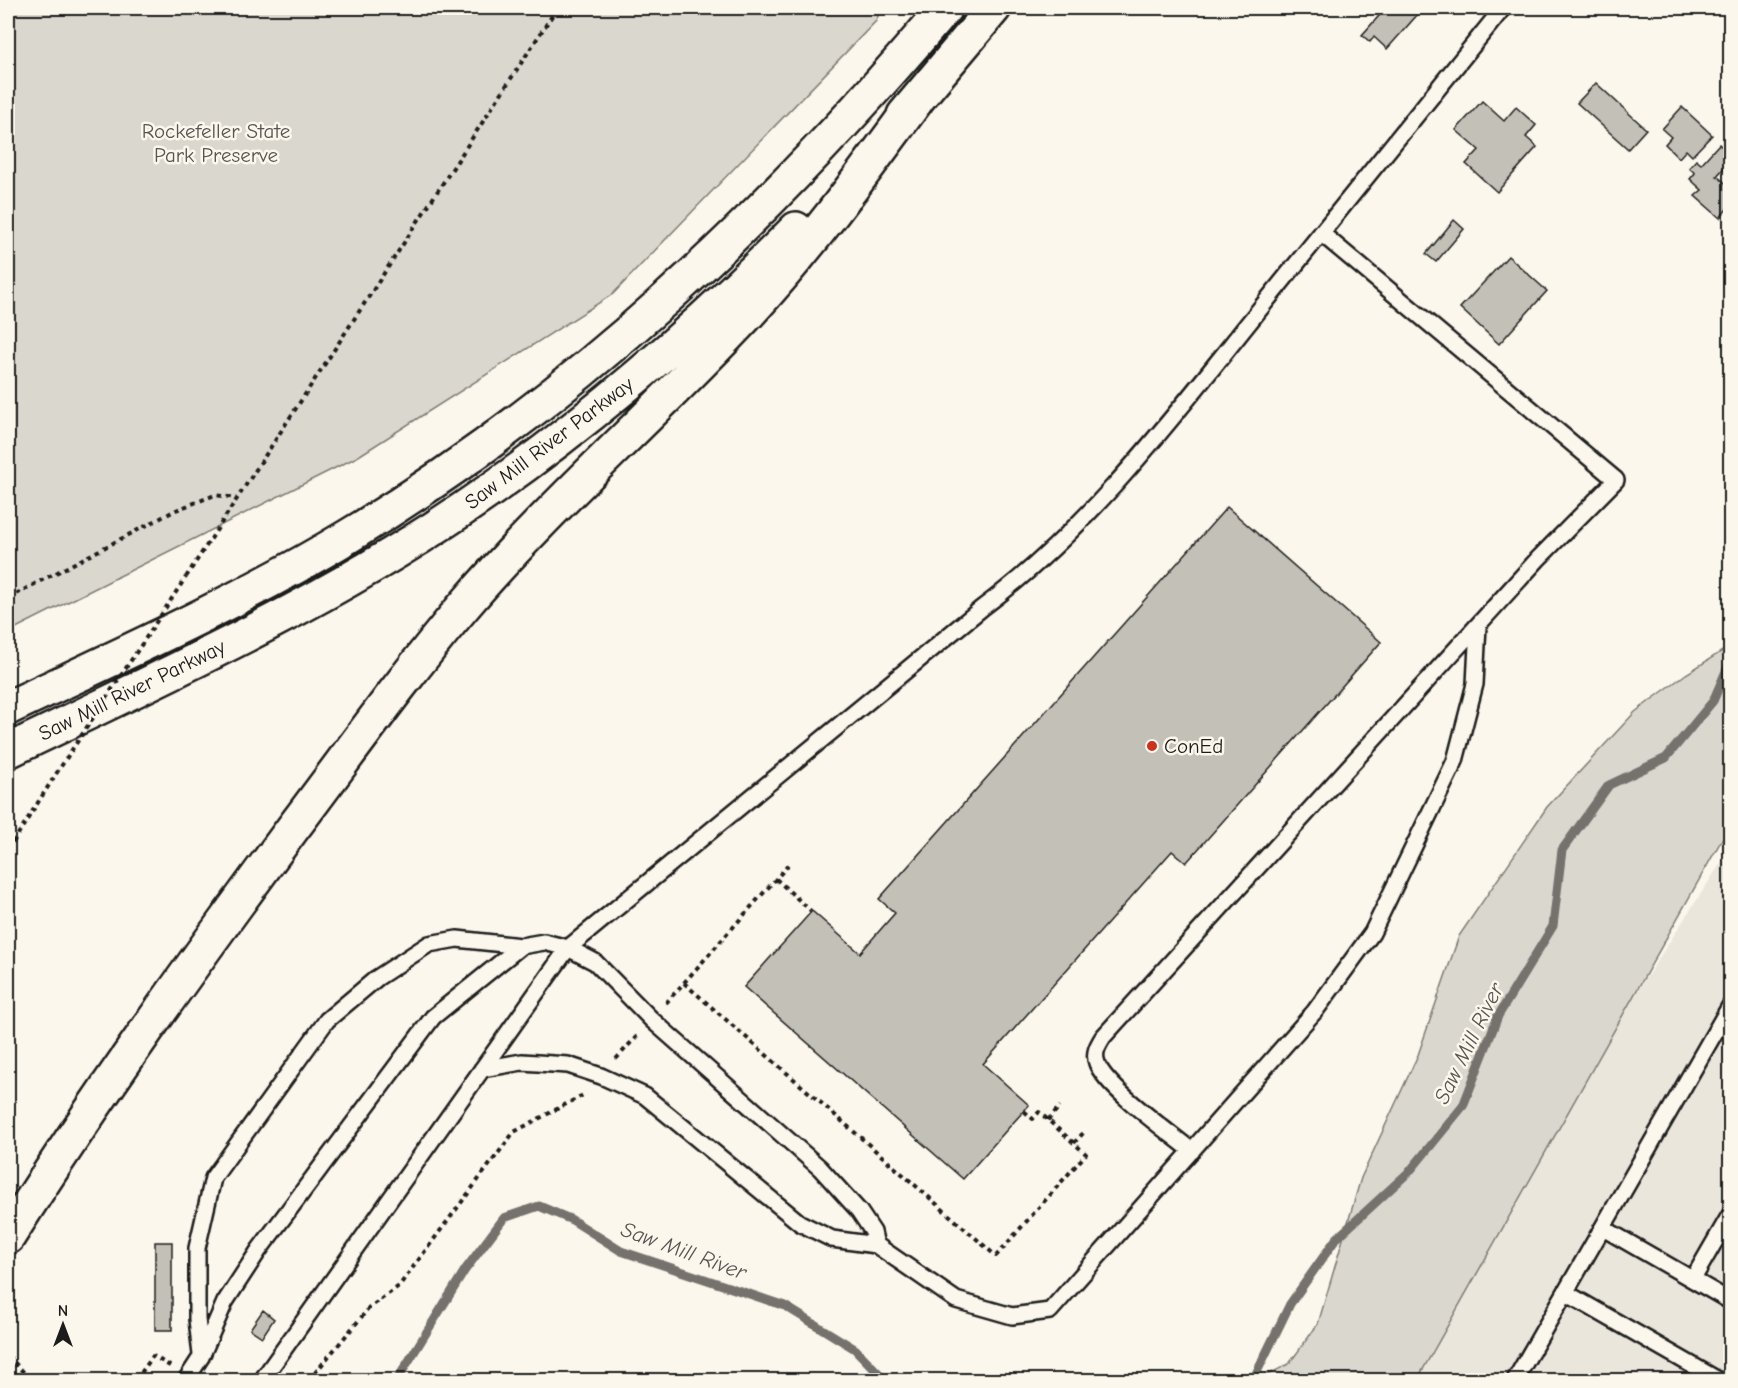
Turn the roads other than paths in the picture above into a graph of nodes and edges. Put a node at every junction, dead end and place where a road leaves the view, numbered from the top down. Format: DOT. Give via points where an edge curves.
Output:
graph roads {
  1 [pos="945,8"];
  2 [pos="994,8"];
  3 [pos="1503,8"];
  4 [pos="917,100"];
  5 [pos="1321,233"];
  6 [pos="1478,625"];
  7 [pos="8,708"];
  8 [pos="8,751"];
  9 [pos="521,946"];
  10 [pos="568,948"];
  11 [pos="1731,1006"];
  12 [pos="482,1069"];
  13 [pos="1192,1151"];
  14 [pos="1731,1215"];
  15 [pos="1603,1227"];
  16 [pos="8,1237"];
  17 [pos="876,1245"];
  18 [pos="1693,1279"];
  19 [pos="1566,1293"];
  20 [pos="1731,1301"];
  21 [pos="201,1357"];
  22 [pos="188,1379"];
  23 [pos="262,1380"];
  24 [pos="1515,1380"];
  25 [pos="1718,1380"];
  1 -- 7 [label="highway, Saw Mill River Parkway" via="879,85 730,242 608,351 525,418 326,549"];
  2 -- 4 [label="highway, Saw Mill River Parkway"];
  3 -- 5 [label="lane"];
  4 -- 8 [label="highway, Saw Mill River Parkway" via="842,183 682,338 598,410 510,477 314,599"];
  4 -- 16 [label="highway" via="789,269 462,608 167,998"];
  5 -- 6 [label="lane" via="1616,480"];
  5 -- 10 [label="lane" via="1192,394 1083,520 1021,579"];
  6 -- 13 [label="lane" via="1475,684 1455,761 1372,933 1315,1011"];
  6 -- 13 [label="lane" via="1102,1037 1096,1050 1097,1063 1110,1082"];
  9 -- 10 [label="lane" via="544,942"];
  9 -- 21 [label="lane" via="433,1017 259,1250 225,1302"];
  9 -- 21 [label="lane" via="457,939 429,944 377,978 327,1020 213,1178 197,1248"];
  10 -- 12 [label="lane"];
  10 -- 17 [label="lane" via="595,962 652,1020 820,1168 859,1211 873,1232"];
  11 -- 15 [label="lane"];
  12 -- 17 [label="lane" via="522,1062 568,1065 602,1076 645,1096 801,1223 832,1239"];
  12 -- 23 [label="lane"];
  13 -- 17 [label="lane" via="1050,1311 1012,1316 956,1300"];
  14 -- 18 [label="lane"];
  15 -- 18 [label="lane"];
  15 -- 19 [label="lane"];
  18 -- 20 [label="lane"];
  19 -- 24 [label="lane"];
  19 -- 25 [label="lane"];
  21 -- 22 [label="lane"];
}
